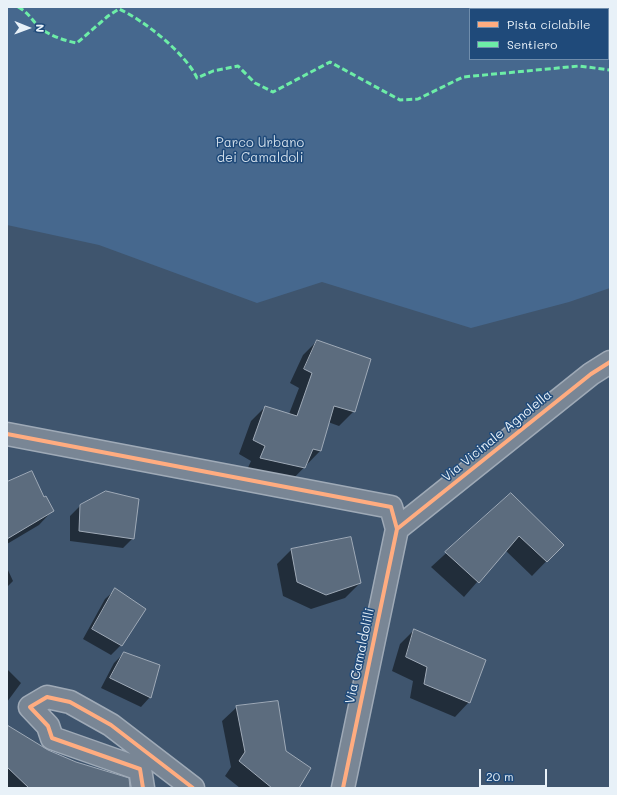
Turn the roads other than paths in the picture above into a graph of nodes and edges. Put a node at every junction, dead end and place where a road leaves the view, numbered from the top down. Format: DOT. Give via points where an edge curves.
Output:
graph roads {
  1 [pos="610,362"];
  2 [pos="7,434"];
  3 [pos="397,528"];
  4 [pos="143,788"];
  5 [pos="193,788"];
  6 [pos="343,788"];
  1 -- 3 [label="street, Via Vicinale Agnolella" via="591,374"];
  2 -- 3 [label="street" via="391,507"];
  3 -- 6 [label="street, Via Camaldolilli"];
  4 -- 5 [label="street" via="140,769 52,738 48,726 30,707 47,697 70,702 111,725"];
}
